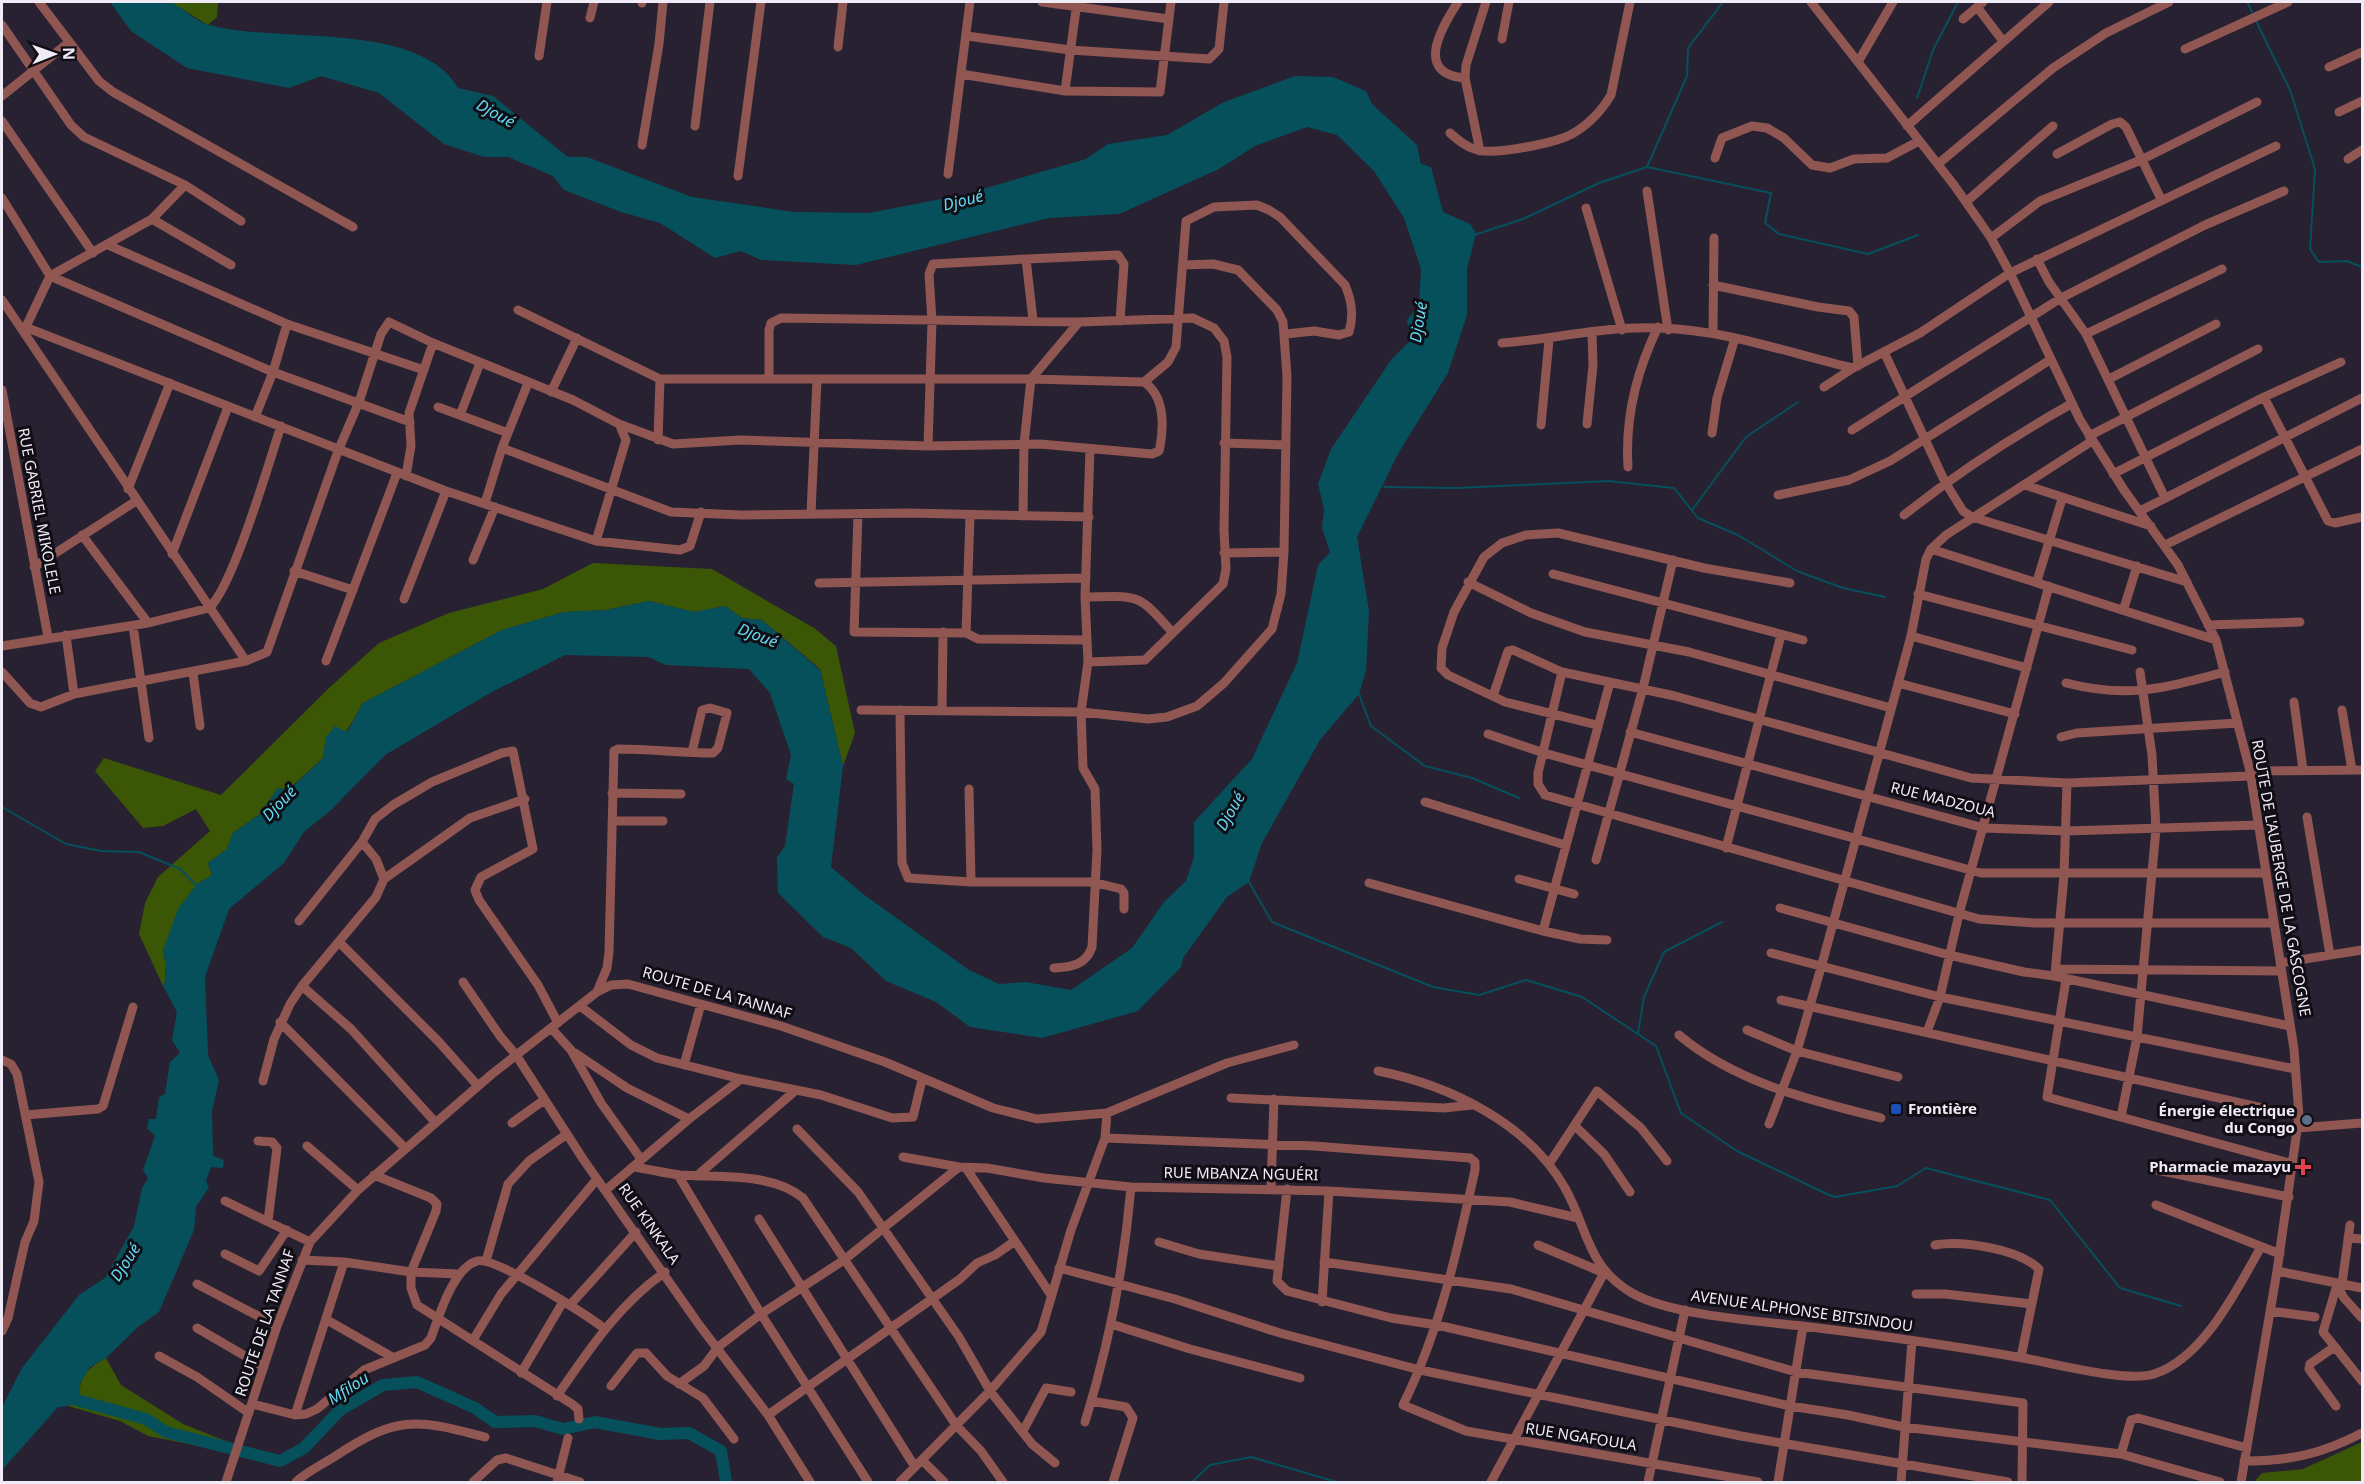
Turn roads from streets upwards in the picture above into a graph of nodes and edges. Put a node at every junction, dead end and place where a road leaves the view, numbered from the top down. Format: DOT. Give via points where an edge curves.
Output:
graph roads {
  1 [pos="39,2"];
  2 [pos="547,2"];
  3 [pos="594,2"];
  4 [pos="663,2"];
  5 [pos="710,2"];
  6 [pos="761,2"];
  7 [pos="843,2"];
  8 [pos="970,2"];
  9 [pos="1042,2"];
  10 [pos="1171,2"];
  11 [pos="1224,2"];
  12 [pos="1458,2"];
  13 [pos="1486,2"];
  14 [pos="1509,2"];
  15 [pos="1630,2"];
  16 [pos="1811,2"];
  17 [pos="1893,2"];
  18 [pos="2169,2"];
  19 [pos="2288,2"];
  20 [pos="2044,3"];
  21 [pos="1077,4"];
  22 [pos="1980,4"];
  23 [pos="590,18"];
  24 [pos="1169,19"];
  25 [pos="1964,19"];
  26 [pos="2,25"];
  27 [pos="967,36"];
  28 [pos="1502,39"];
  29 [pos="2003,41"];
  30 [pos="68,43"];
  31 [pos="838,47"];
  32 [pos="2185,49"];
  33 [pos="1070,50"];
  34 [pos="2362,51"];
  35 [pos="539,56"];
  36 [pos="1164,58"];
  37 [pos="1858,62"];
  38 [pos="2329,67"];
  39 [pos="34,73"];
  40 [pos="962,74"];
  41 [pos="1464,78"];
  42 [pos="1065,91"];
  43 [pos="2,96"];
  44 [pos="2362,101"];
  45 [pos="2257,102"];
  46 [pos="2339,112"];
  47 [pos="2,121"];
  48 [pos="694,126"];
  49 [pos="1907,126"];
  50 [pos="2053,126"];
  51 [pos="1450,133"];
  52 [pos="1919,141"];
  53 [pos="642,145"];
  54 [pos="2276,146"];
  55 [pos="2362,150"];
  56 [pos="1480,151"];
  57 [pos="2057,154"];
  58 [pos="1715,159"];
  59 [pos="2348,159"];
  60 [pos="2141,160"];
  61 [pos="1938,164"];
  62 [pos="948,174"];
  63 [pos="738,176"];
  64 [pos="185,185"];
  65 [pos="1647,191"];
  66 [pos="2284,191"];
  67 [pos="2,198"];
  68 [pos="2161,199"];
  69 [pos="1966,202"];
  70 [pos="1586,208"];
  71 [pos="152,219"];
  72 [pos="241,221"];
  73 [pos="353,227"];
  74 [pos="1714,238"];
  75 [pos="1991,238"];
  76 [pos="108,245"];
  77 [pos="93,252"];
  78 [pos="1026,259"];
  79 [pos="2037,260"];
  80 [pos="231,265"];
  81 [pos="1183,265"];
  82 [pos="2222,269"];
  83 [pos="2010,273"];
  84 [pos="50,276"];
  85 [pos="1713,285"];
  86 [pos="2061,298"];
  87 [pos="2,300"];
  88 [pos="518,310"];
  89 [pos="2030,316"];
  90 [pos="1180,318"];
  91 [pos="1033,320"];
  92 [pos="932,321"];
  93 [pos="1120,321"];
  94 [pos="1079,322"];
  95 [pos="287,324"];
  96 [pos="2216,324"];
  97 [pos="1663,328"];
  98 [pos="24,329"];
  99 [pos="1622,330"];
  100 [pos="1592,333"];
  101 [pos="1713,333"];
  102 [pos="1286,334"];
  103 [pos="2086,334"];
  104 [pos="577,338"];
  105 [pos="1735,338"];
  106 [pos="1549,340"];
  107 [pos="1502,343"];
  108 [pos="433,344"];
  109 [pos="2258,349"];
  110 [pos="1884,352"];
  111 [pos="376,353"];
  112 [pos="2050,360"];
  113 [pos="480,363"];
  114 [pos="2342,363"];
  115 [pos="1856,367"];
  116 [pos="424,370"];
  117 [pos="273,372"];
  118 [pos="1030,378"];
  119 [pos="660,379"];
  120 [pos="769,379"];
  121 [pos="2109,379"];
  122 [pos="817,380"];
  123 [pos="931,380"];
  124 [pos="1144,382"];
  125 [pos="170,383"];
  126 [pos="528,383"];
  127 [pos="1824,387"];
  128 [pos="2,390"];
  129 [pos="551,392"];
  130 [pos="1906,396"];
  131 [pos="2265,397"];
  132 [pos="2362,398"];
  133 [pos="358,402"];
  134 [pos="2071,404"];
  135 [pos="228,407"];
  136 [pos="438,407"];
  137 [pos="460,415"];
  138 [pos="255,417"];
  139 [pos="2125,419"];
  140 [pos="410,422"];
  141 [pos="1587,423"];
  142 [pos="619,424"];
  143 [pos="1541,425"];
  144 [pos="281,426"];
  145 [pos="1852,430"];
  146 [pos="639,432"];
  147 [pos="508,433"];
  148 [pos="1712,433"];
  149 [pos="2284,436"];
  150 [pos="1926,437"];
  151 [pos="2091,439"];
  152 [pos="626,440"];
  153 [pos="658,440"];
  154 [pos="1224,443"];
  155 [pos="815,444"];
  156 [pos="1024,444"];
  157 [pos="1286,445"];
  158 [pos="928,446"];
  159 [pos="502,448"];
  160 [pos="1090,449"];
  161 [pos="2362,449"];
  162 [pos="338,451"];
  163 [pos="2145,459"];
  164 [pos="1628,467"];
  165 [pos="401,474"];
  166 [pos="2114,474"];
  167 [pos="2304,476"];
  168 [pos="1945,482"];
  169 [pos="2025,485"];
  170 [pos="128,489"];
  171 [pos="609,489"];
  172 [pos="446,491"];
  173 [pos="1778,495"];
  174 [pos="2165,498"];
  175 [pos="2062,499"];
  176 [pos="136,501"];
  177 [pos="485,503"];
  178 [pos="495,507"];
  179 [pos="2140,511"];
  180 [pos="701,512"];
  181 [pos="810,513"];
  182 [pos="858,514"];
  183 [pos="1904,515"];
  184 [pos="970,516"];
  185 [pos="1023,516"];
  186 [pos="1089,517"];
  187 [pos="1972,517"];
  188 [pos="2362,517"];
  189 [pos="2151,526"];
  190 [pos="82,535"];
  191 [pos="2050,540"];
  192 [pos="596,541"];
  193 [pos="2165,545"];
  194 [pos="1931,549"];
  195 [pos="1284,552"];
  196 [pos="1224,553"];
  197 [pos="172,554"];
  198 [pos="1673,560"];
  199 [pos="472,561"];
  200 [pos="2137,566"];
  201 [pos="34,567"];
  202 [pos="294,571"];
  203 [pos="1553,574"];
  204 [pos="1086,578"];
  205 [pos="970,579"];
  206 [pos="2037,581"];
  207 [pos="854,582"];
  208 [pos="1468,582"];
  209 [pos="2187,582"];
  210 [pos="819,583"];
  211 [pos="1790,583"];
  212 [pos="2049,586"];
  213 [pos="353,590"];
  214 [pos="1917,594"];
  215 [pos="1085,597"];
  216 [pos="404,599"];
  217 [pos="1664,604"];
  218 [pos="209,608"];
  219 [pos="2124,608"];
  220 [pos="2300,622"];
  221 [pos="148,623"];
  222 [pos="2208,625"];
  223 [pos="133,626"];
  224 [pos="2039,627"];
  225 [pos="943,632"];
  226 [pos="966,633"];
  227 [pos="1173,633"];
  228 [pos="66,635"];
  229 [pos="1781,635"];
  230 [pos="1911,636"];
  231 [pos="48,637"];
  232 [pos="1087,640"];
  233 [pos="1803,640"];
  234 [pos="2216,640"];
  235 [pos="1654,644"];
  236 [pos="2,646"];
  237 [pos="2132,650"];
  238 [pos="246,661"];
  239 [pos="326,661"];
  240 [pos="1088,662"];
  241 [pos="2027,668"];
  242 [pos="2,672"];
  243 [pos="1562,672"];
  244 [pos="2140,672"];
  245 [pos="2225,672"];
  246 [pos="193,673"];
  247 [pos="1772,673"];
  248 [pos="141,681"];
  249 [pos="1610,681"];
  250 [pos="1898,683"];
  251 [pos="2066,683"];
  252 [pos="1642,688"];
  253 [pos="2143,691"];
  254 [pos="74,694"];
  255 [pos="1493,696"];
  256 [pos="2294,702"];
  257 [pos="1891,708"];
  258 [pos="861,710"];
  259 [pos="900,710"];
  260 [pos="938,710"];
  261 [pos="2342,710"];
  262 [pos="1081,712"];
  263 [pos="2015,714"];
  264 [pos="1553,716"];
  265 [pos="1760,718"];
  266 [pos="2238,723"];
  267 [pos="1597,725"];
  268 [pos="200,726"];
  269 [pos="2147,729"];
  270 [pos="1630,732"];
  271 [pos="1488,735"];
  272 [pos="2061,737"];
  273 [pos="149,738"];
  274 [pos="692,752"];
  275 [pos="1544,753"];
  276 [pos="1877,753"];
  277 [pos="1749,763"];
  278 [pos="1588,764"];
  279 [pos="2304,770"];
  280 [pos="2352,770"];
  281 [pos="2362,770"];
  282 [pos="1619,772"];
  283 [pos="2251,773"];
  284 [pos="1998,778"];
  285 [pos="2154,778"];
  286 [pos="2067,783"];
  287 [pos="969,789"];
  288 [pos="612,794"];
  289 [pos="681,794"];
  290 [pos="1867,796"];
  291 [pos="525,799"];
  292 [pos="1425,802"];
  293 [pos="1576,805"];
  294 [pos="1736,806"];
  295 [pos="1608,814"];
  296 [pos="2307,817"];
  297 [pos="612,821"];
  298 [pos="663,821"];
  299 [pos="2258,825"];
  300 [pos="1984,828"];
  301 [pos="2156,829"];
  302 [pos="2066,831"];
  303 [pos="1855,838"];
  304 [pos="362,842"];
  305 [pos="1565,845"];
  306 [pos="1726,848"];
  307 [pos="1596,860"];
  308 [pos="1971,871"];
  309 [pos="2266,873"];
  310 [pos="2152,874"];
  311 [pos="2064,875"];
  312 [pos="384,879"];
  313 [pos="1519,879"];
  314 [pos="1843,880"];
  315 [pos="971,882"];
  316 [pos="1093,882"];
  317 [pos="1369,883"];
  318 [pos="1554,887"];
  319 [pos="1574,894"];
  320 [pos="1780,908"];
  321 [pos="1124,909"];
  322 [pos="1959,914"];
  323 [pos="299,921"];
  324 [pos="1832,922"];
  325 [pos="2059,922"];
  326 [pos="2148,922"];
  327 [pos="2274,923"];
  328 [pos="1543,931"];
  329 [pos="1606,940"];
  330 [pos="340,943"];
  331 [pos="2362,950"];
  332 [pos="1771,953"];
  333 [pos="1949,955"];
  334 [pos="2330,955"];
  335 [pos="1822,964"];
  336 [pos="2281,967"];
  337 [pos="1054,968"];
  338 [pos="2144,971"];
  339 [pos="2055,973"];
  340 [pos="2066,980"];
  341 [pos="463,982"];
  342 [pos="302,986"];
  343 [pos="597,992"];
  344 [pos="2141,995"];
  345 [pos="1940,997"];
  346 [pos="1781,1000"];
  347 [pos="701,1004"];
  348 [pos="580,1006"];
  349 [pos="1809,1006"];
  350 [pos="133,1007"];
  351 [pos="280,1022"];
  352 [pos="2060,1022"];
  353 [pos="555,1026"];
  354 [pos="2290,1026"];
  355 [pos="1747,1030"];
  356 [pos="1927,1032"];
  357 [pos="1678,1035"];
  358 [pos="2137,1037"];
  359 [pos="1294,1045"];
  360 [pos="571,1050"];
  361 [pos="1797,1052"];
  362 [pos="516,1054"];
  363 [pos="2,1060"];
  364 [pos="2055,1061"];
  365 [pos="684,1065"];
  366 [pos="2295,1069"];
  367 [pos="1378,1071"];
  368 [pos="1898,1077"];
  369 [pos="2130,1078"];
  370 [pos="741,1079"];
  371 [pos="922,1080"];
  372 [pos="263,1081"];
  373 [pos="478,1086"];
  374 [pos="796,1090"];
  375 [pos="1782,1092"];
  376 [pos="1231,1098"];
  377 [pos="1274,1099"];
  378 [pos="544,1100"];
  379 [pos="1472,1105"];
  380 [pos="1107,1113"];
  381 [pos="25,1115"];
  382 [pos="2299,1116"];
  383 [pos="2121,1117"];
  384 [pos="1881,1118"];
  385 [pos="689,1119"];
  386 [pos="436,1122"];
  387 [pos="512,1123"];
  388 [pos="2362,1123"];
  389 [pos="1768,1124"];
  390 [pos="1575,1126"];
  391 [pos="2298,1128"];
  392 [pos="797,1129"];
  393 [pos="567,1134"];
  394 [pos="1105,1138"];
  395 [pos="258,1141"];
  396 [pos="1273,1145"];
  397 [pos="307,1146"];
  398 [pos="405,1148"];
  399 [pos="903,1157"];
  400 [pos="641,1159"];
  401 [pos="1667,1161"];
  402 [pos="1549,1164"];
  403 [pos="2293,1164"];
  404 [pos="633,1167"];
  405 [pos="962,1168"];
  406 [pos="2151,1169"];
  407 [pos="374,1175"];
  408 [pos="678,1175"];
  409 [pos="698,1175"];
  410 [pos="597,1179"];
  411 [pos="1088,1182"];
  412 [pos="1131,1187"];
  413 [pos="1271,1188"];
  414 [pos="1287,1189"];
  415 [pos="358,1190"];
  416 [pos="607,1190"];
  417 [pos="1329,1191"];
  418 [pos="1630,1192"];
  419 [pos="2289,1197"];
  420 [pos="1469,1199"];
  421 [pos="225,1201"];
  422 [pos="2156,1205"];
  423 [pos="1578,1218"];
  424 [pos="759,1219"];
  425 [pos="268,1221"];
  426 [pos="2350,1225"];
  427 [pos="884,1228"];
  428 [pos="287,1230"];
  429 [pos="636,1232"];
  430 [pos="2348,1238"];
  431 [pos="2362,1239"];
  432 [pos="1015,1241"];
  433 [pos="310,1242"];
  434 [pos="1159,1242"];
  435 [pos="1538,1245"];
  436 [pos="1935,1245"];
  437 [pos="2261,1247"];
  438 [pos="225,1254"];
  439 [pos="2280,1254"];
  440 [pos="302,1260"];
  441 [pos="844,1260"];
  442 [pos="486,1261"];
  443 [pos="344,1262"];
  444 [pos="1324,1262"];
  445 [pos="1279,1266"];
  446 [pos="1059,1268"];
  447 [pos="2277,1271"];
  448 [pos="411,1272"];
  449 [pos="665,1272"];
  450 [pos="1604,1273"];
  451 [pos="458,1275"];
  452 [pos="517,1276"];
  453 [pos="1450,1281"];
  454 [pos="197,1284"];
  455 [pos="1120,1284"];
  456 [pos="2338,1284"];
  457 [pos="803,1287"];
  458 [pos="2362,1288"];
  459 [pos="1916,1294"];
  460 [pos="1051,1296"];
  461 [pos="932,1298"];
  462 [pos="1322,1302"];
  463 [pos="566,1304"];
  464 [pos="2032,1304"];
  465 [pos="1583,1309"];
  466 [pos="1685,1310"];
  467 [pos="2270,1311"];
  468 [pos="761,1314"];
  469 [pos="2315,1317"];
  470 [pos="2362,1318"];
  471 [pos="327,1320"];
  472 [pos="438,1320"];
  473 [pos="1111,1324"];
  474 [pos="1437,1325"];
  475 [pos="277,1326"];
  476 [pos="1803,1326"];
  477 [pos="197,1328"];
  478 [pos="891,1328"];
  479 [pos="605,1329"];
  480 [pos="2,1331"];
  481 [pos="1679,1337"];
  482 [pos="473,1340"];
  483 [pos="1912,1341"];
  484 [pos="718,1347"];
  485 [pos="2337,1349"];
  486 [pos="1560,1355"];
  487 [pos="159,1356"];
  488 [pos="392,1357"];
  489 [pos="2021,1357"];
  490 [pos="849,1358"];
  491 [pos="264,1367"];
  492 [pos="1420,1370"];
  493 [pos="1796,1372"];
  494 [pos="521,1373"];
  495 [pos="1300,1378"];
  496 [pos="1669,1378"];
  497 [pos="2362,1381"];
  498 [pos="679,1384"];
  499 [pos="611,1386"];
  500 [pos="808,1386"];
  501 [pos="1907,1386"];
  502 [pos="990,1391"];
  503 [pos="1071,1392"];
  504 [pos="557,1395"];
  505 [pos="1540,1395"];
  506 [pos="1092,1401"];
  507 [pos="1790,1406"];
  508 [pos="2336,1406"];
  509 [pos="251,1409"];
  510 [pos="295,1415"];
  511 [pos="768,1415"];
  512 [pos="579,1419"];
  513 [pos="1660,1420"];
  514 [pos="1085,1422"];
  515 [pos="956,1425"];
  516 [pos="1904,1427"];
  517 [pos="1023,1431"];
  518 [pos="2362,1433"];
  519 [pos="485,1437"];
  520 [pos="568,1438"];
  521 [pos="734,1439"];
  522 [pos="1514,1442"];
  523 [pos="2022,1442"];
  524 [pos="1784,1443"];
  525 [pos="2247,1448"];
  526 [pos="2121,1454"];
  527 [pos="2244,1461"];
  528 [pos="919,1463"];
  529 [pos="1055,1463"];
  530 [pos="1651,1464"];
  531 [pos="1902,1465"];
  532 [pos="558,1478"];
  533 [pos="226,1482"];
  534 [pos="296,1482"];
  535 [pos="474,1482"];
  536 [pos="580,1482"];
  537 [pos="810,1482"];
  538 [pos="868,1482"];
  539 [pos="900,1482"];
  540 [pos="944,1482"];
  541 [pos="1003,1482"];
  542 [pos="1113,1482"];
  543 [pos="1491,1482"];
  544 [pos="1648,1482"];
  545 [pos="1758,1482"];
  546 [pos="1778,1482"];
  547 [pos="1901,1482"];
  548 [pos="2008,1482"];
  549 [pos="2022,1482"];
  550 [pos="2220,1482"];
  551 [pos="2241,1482"];
  1 -- 30 [label="street"];
  2 -- 35 [label="street"];
  3 -- 23 [label="street"];
  4 -- 53 [label="street"];
  5 -- 48 [label="street"];
  6 -- 63 [label="street"];
  7 -- 31 [label="street"];
  8 -- 27 [label="street"];
  9 -- 21 [label="street"];
  10 -- 24 [label="street"];
  11 -- 36 [label="street" via="1216,56"];
  12 -- 41 [label="street" via="1437,39 1436,53 1442,74"];
  13 -- 41 [label="street"];
  14 -- 28 [label="street"];
  15 -- 56 [label="street" via="1611,95 1593,118 1572,134 1555,140"];
  16 -- 37 [label="street, ROUTE DE L'AUBERGE DE LA GASCOGNE"];
  17 -- 37 [label="street"];
  18 -- 61 [label="street" via="2106,33 2053,68"];
  19 -- 32 [label="street"];
  20 -- 29 [label="street"];
  21 -- 24 [label="street"];
  21 -- 33 [label="street"];
  22 -- 25 [label="street"];
  22 -- 29 [label="street"];
  24 -- 36 [label="street"];
  26 -- 39 [label="street"];
  27 -- 33 [label="street"];
  27 -- 40 [label="street"];
  29 -- 49 [label="street"];
  30 -- 39 [label="street"];
  30 -- 73 [label="street" via="112,92"];
  33 -- 36 [label="street"];
  33 -- 42 [label="street"];
  34 -- 38 [label="street"];
  36 -- 42 [label="street" via="1160,92"];
  37 -- 49 [label="street, ROUTE DE L'AUBERGE DE LA GASCOGNE"];
  39 -- 43 [label="street"];
  39 -- 64 [label="street" via="84,137"];
  40 -- 42 [label="street"];
  40 -- 62 [label="street"];
  41 -- 56 [label="street"];
  44 -- 46 [label="street"];
  45 -- 60 [label="street"];
  47 -- 77 [label="street"];
  49 -- 52 [label="street, ROUTE DE L'AUBERGE DE LA GASCOGNE"];
  50 -- 69 [label="street"];
  51 -- 56 [label="street"];
  52 -- 58 [label="street" via="1887,159 1854,159 1821,168 1774,132 1752,126 1722,138"];
  52 -- 61 [label="street, ROUTE DE L'AUBERGE DE LA GASCOGNE"];
  54 -- 68 [label="street"];
  55 -- 59 [label="street"];
  57 -- 60 [label="street" via="2120,122"];
  60 -- 68 [label="street"];
  60 -- 75 [label="street" via="2040,201"];
  61 -- 69 [label="street, ROUTE DE L'AUBERGE DE LA GASCOGNE"];
  64 -- 71 [label="street"];
  64 -- 72 [label="street"];
  65 -- 97 [label="street"];
  66 -- 86 [label="street" via="2205,225"];
  67 -- 84 [label="street"];
  68 -- 79 [label="street"];
  69 -- 75 [label="street, ROUTE DE L'AUBERGE DE LA GASCOGNE"];
  70 -- 99 [label="street"];
  71 -- 76 [label="street"];
  71 -- 80 [label="street"];
  74 -- 85 [label="street"];
  75 -- 83 [label="street, ROUTE DE L'AUBERGE DE LA GASCOGNE"];
  76 -- 77 [label="street"];
  76 -- 95 [label="street"];
  77 -- 84 [label="street"];
  78 -- 91 [label="street"];
  78 -- 92 [label="street" via="933,264 929,274"];
  78 -- 93 [label="street" via="1118,255 1124,264"];
  79 -- 83 [label="street"];
  79 -- 86 [label="street"];
  81 -- 90 [label="street"];
  81 -- 102 [label="street" via="1213,264 1238,270 1277,310"];
  81 -- 102 [label="street" via="1189,218 1214,207 1257,205 1280,217 1345,285 1353,320 1349,332 1340,335 1314,331"];
  82 -- 103 [label="street"];
  83 -- 89 [label="street, ROUTE DE L'AUBERGE DE LA GASCOGNE"];
  83 -- 110 [label="street" via="1920,333"];
  84 -- 98 [label="street"];
  84 -- 117 [label="street"];
  85 -- 101 [label="street"];
  85 -- 115 [label="street" via="1849,311 1854,317"];
  86 -- 89 [label="street"];
  86 -- 103 [label="street"];
  87 -- 98 [label="street"];
  88 -- 104 [label="street"];
  89 -- 112 [label="street, ROUTE DE L'AUBERGE DE LA GASCOGNE"];
  89 -- 130 [label="street"];
  90 -- 93 [label="street"];
  90 -- 124 [label="street" via="1174,354"];
  90 -- 154 [label="street" via="1202,321 1224,341"];
  91 -- 92 [label="street"];
  91 -- 94 [label="street"];
  92 -- 120 [label="street" via="774,320 769,330"];
  92 -- 123 [label="street"];
  93 -- 94 [label="street"];
  94 -- 118 [label="street"];
  95 -- 111 [label="street"];
  95 -- 117 [label="street"];
  96 -- 121 [label="street"];
  97 -- 99 [label="street"];
  97 -- 101 [label="street"];
  97 -- 164 [label="street" via="1642,365 1630,417"];
  98 -- 125 [label="street"];
  98 -- 170 [label="street"];
  99 -- 100 [label="street"];
  100 -- 106 [label="street" via="1575,332"];
  100 -- 141 [label="street"];
  101 -- 105 [label="street"];
  102 -- 157 [label="street"];
  103 -- 121 [label="street"];
  104 -- 119 [label="street"];
  104 -- 129 [label="street"];
  105 -- 115 [label="street"];
  105 -- 148 [label="street" via="1717,398"];
  106 -- 107 [label="street"];
  106 -- 143 [label="street"];
  108 -- 111 [label="street" via="389,322 383,328"];
  108 -- 113 [label="street"];
  108 -- 116 [label="street"];
  109 -- 139 [label="street"];
  110 -- 115 [label="street"];
  110 -- 130 [label="street"];
  111 -- 116 [label="street"];
  111 -- 133 [label="street"];
  112 -- 134 [label="street, ROUTE DE L'AUBERGE DE LA GASCOGNE"];
  112 -- 150 [label="street"];
  113 -- 126 [label="street"];
  113 -- 137 [label="street"];
  114 -- 131 [label="street"];
  115 -- 127 [label="street"];
  116 -- 140 [label="street" via="411,406"];
  117 -- 133 [label="street"];
  117 -- 138 [label="street"];
  118 -- 123 [label="street"];
  118 -- 124 [label="street"];
  118 -- 156 [label="street"];
  119 -- 120 [label="street"];
  119 -- 153 [label="street"];
  120 -- 122 [label="street"];
  121 -- 139 [label="street"];
  122 -- 123 [label="street"];
  122 -- 155 [label="street"];
  123 -- 158 [label="street"];
  124 -- 160 [label="street" via="1155,390 1161,407 1159,451 1152,454"];
  125 -- 135 [label="street"];
  125 -- 170 [label="street"];
  126 -- 129 [label="street"];
  126 -- 147 [label="street"];
  128 -- 201 [label="street, RUE GABRIEL MIKOLELE"];
  129 -- 142 [label="street"];
  130 -- 145 [label="street"];
  130 -- 150 [label="street"];
  131 -- 149 [label="street"];
  131 -- 163 [label="street"];
  132 -- 149 [label="street"];
  133 -- 140 [label="street"];
  133 -- 162 [label="street"];
  134 -- 151 [label="street, ROUTE DE L'AUBERGE DE LA GASCOGNE"];
  134 -- 168 [label="street"];
  135 -- 138 [label="street"];
  135 -- 197 [label="street"];
  136 -- 137 [label="street"];
  137 -- 147 [label="street"];
  138 -- 144 [label="street"];
  139 -- 151 [label="street"];
  139 -- 163 [label="street"];
  140 -- 165 [label="street" via="411,446"];
  142 -- 146 [label="street"];
  142 -- 152 [label="street"];
  144 -- 162 [label="street"];
  144 -- 218 [label="street" via="235,560"];
  146 -- 152 [label="street"];
  146 -- 153 [label="street"];
  147 -- 159 [label="street"];
  149 -- 167 [label="street"];
  149 -- 174 [label="street"];
  150 -- 168 [label="street"];
  150 -- 173 [label="street" via="1890,461 1849,480"];
  151 -- 166 [label="street, ROUTE DE L'AUBERGE DE LA GASCOGNE"];
  151 -- 169 [label="street"];
  152 -- 171 [label="street"];
  153 -- 155 [label="street" via="673,444 740,440"];
  154 -- 157 [label="street"];
  154 -- 196 [label="street"];
  155 -- 158 [label="street"];
  155 -- 181 [label="street"];
  156 -- 158 [label="street"];
  156 -- 160 [label="street"];
  156 -- 185 [label="street"];
  157 -- 195 [label="street"];
  159 -- 171 [label="street"];
  159 -- 177 [label="street"];
  160 -- 186 [label="street"];
  161 -- 167 [label="street"];
  162 -- 165 [label="street"];
  162 -- 202 [label="street"];
  163 -- 166 [label="street"];
  163 -- 174 [label="street"];
  165 -- 172 [label="street"];
  165 -- 213 [label="street"];
  166 -- 179 [label="street, ROUTE DE L'AUBERGE DE LA GASCOGNE"];
  167 -- 188 [label="street" via="2328,522"];
  167 -- 193 [label="street"];
  168 -- 183 [label="street"];
  168 -- 187 [label="street" via="1963,512"];
  169 -- 175 [label="street"];
  169 -- 187 [label="street"];
  170 -- 176 [label="street"];
  171 -- 180 [label="street" via="671,512"];
  171 -- 192 [label="street"];
  172 -- 177 [label="street"];
  172 -- 216 [label="street"];
  174 -- 179 [label="street"];
  175 -- 189 [label="street"];
  175 -- 191 [label="street"];
  176 -- 190 [label="street"];
  176 -- 197 [label="street"];
  177 -- 178 [label="street"];
  178 -- 192 [label="street"];
  178 -- 199 [label="street"];
  179 -- 189 [label="street, ROUTE DE L'AUBERGE DE LA GASCOGNE"];
  180 -- 181 [label="street"];
  180 -- 192 [label="street" via="690,546 680,550"];
  181 -- 182 [label="street"];
  182 -- 184 [label="street"];
  182 -- 207 [label="street"];
  184 -- 185 [label="street"];
  184 -- 205 [label="street"];
  185 -- 186 [label="street"];
  186 -- 204 [label="street"];
  187 -- 191 [label="street"];
  187 -- 194 [label="street"];
  189 -- 193 [label="street, ROUTE DE L'AUBERGE DE LA GASCOGNE"];
  190 -- 201 [label="street"];
  190 -- 221 [label="street"];
  191 -- 200 [label="street"];
  191 -- 206 [label="street"];
  193 -- 209 [label="street, ROUTE DE L'AUBERGE DE LA GASCOGNE"];
  194 -- 206 [label="street"];
  194 -- 214 [label="street"];
  195 -- 196 [label="street"];
  195 -- 262 [label="street" via="1279,604 1272,629 1224,683 1197,706 1182,714 1148,719"];
  196 -- 227 [label="street" via="1226,569 1222,584"];
  197 -- 218 [label="street"];
  198 -- 208 [label="street" via="1558,533 1541,533 1512,539 1492,549"];
  198 -- 211 [label="street"];
  198 -- 217 [label="street"];
  200 -- 209 [label="street"];
  200 -- 219 [label="street"];
  201 -- 231 [label="street, RUE GABRIEL MIKOLELE"];
  202 -- 213 [label="street"];
  202 -- 238 [label="street" via="267,652"];
  203 -- 217 [label="street"];
  204 -- 205 [label="street"];
  204 -- 215 [label="street"];
  205 -- 207 [label="street"];
  205 -- 226 [label="street"];
  206 -- 212 [label="street"];
  207 -- 210 [label="street"];
  207 -- 225 [label="street" via="854,632"];
  208 -- 235 [label="street" via="1531,613 1585,632"];
  208 -- 255 [label="street" via="1442,648 1441,668"];
  209 -- 222 [label="street, ROUTE DE L'AUBERGE DE LA GASCOGNE"];
  212 -- 219 [label="street"];
  212 -- 224 [label="street"];
  213 -- 239 [label="street"];
  214 -- 224 [label="street"];
  214 -- 230 [label="street"];
  215 -- 227 [label="street" via="1135,597"];
  215 -- 232 [label="street"];
  217 -- 229 [label="street"];
  217 -- 235 [label="street"];
  218 -- 221 [label="street"];
  218 -- 238 [label="street"];
  219 -- 234 [label="street"];
  220 -- 222 [label="street"];
  221 -- 223 [label="street"];
  222 -- 234 [label="street, ROUTE DE L'AUBERGE DE LA GASCOGNE"];
  223 -- 228 [label="street"];
  223 -- 248 [label="street"];
  224 -- 237 [label="street"];
  224 -- 241 [label="street"];
  225 -- 226 [label="street"];
  225 -- 260 [label="street" via="942,710"];
  226 -- 232 [label="street" via="978,639"];
  227 -- 240 [label="street" via="1145,660"];
  228 -- 231 [label="street"];
  228 -- 254 [label="street"];
  229 -- 233 [label="street"];
  229 -- 247 [label="street"];
  230 -- 241 [label="street"];
  230 -- 250 [label="street"];
  231 -- 236 [label="street"];
  232 -- 240 [label="street"];
  234 -- 245 [label="street, ROUTE DE L'AUBERGE DE LA GASCOGNE"];
  235 -- 247 [label="street"];
  235 -- 252 [label="street"];
  238 -- 246 [label="street"];
  240 -- 262 [label="street"];
  241 -- 263 [label="street"];
  242 -- 254 [label="street" via="36,707"];
  243 -- 249 [label="street"];
  243 -- 255 [label="street" via="1511,650"];
  243 -- 264 [label="street"];
  244 -- 253 [label="street"];
  245 -- 253 [label="street"];
  245 -- 266 [label="street, ROUTE DE L'AUBERGE DE LA GASCOGNE"];
  246 -- 248 [label="street"];
  246 -- 268 [label="street"];
  247 -- 257 [label="street"];
  247 -- 265 [label="street"];
  248 -- 254 [label="street"];
  248 -- 273 [label="street"];
  249 -- 252 [label="street"];
  249 -- 267 [label="street"];
  250 -- 257 [label="street"];
  250 -- 263 [label="street"];
  251 -- 253 [label="street" via="2101,691"];
  252 -- 265 [label="street"];
  252 -- 270 [label="street"];
  253 -- 269 [label="street"];
  255 -- 264 [label="street"];
  256 -- 279 [label="street"];
  257 -- 276 [label="street"];
  258 -- 259 [label="street"];
  259 -- 260 [label="street"];
  259 -- 315 [label="street" via="905,874 915,880"];
  260 -- 262 [label="street"];
  261 -- 280 [label="street"];
  262 -- 316 [label="street" via="1083,768 1095,789 1097,850"];
  263 -- 284 [label="street"];
  264 -- 267 [label="street"];
  264 -- 275 [label="street"];
  265 -- 276 [label="street"];
  265 -- 277 [label="street"];
  266 -- 269 [label="street"];
  266 -- 283 [label="street, ROUTE DE L'AUBERGE DE LA GASCOGNE"];
  267 -- 278 [label="street"];
  269 -- 272 [label="street"];
  269 -- 285 [label="street"];
  270 -- 277 [label="street, RUE MADZOUA"];
  270 -- 282 [label="street"];
  271 -- 275 [label="street"];
  274 -- 274 [label="street" via="716,752 727,713 702,710"];
  274 -- 288 [label="street" via="618,749 613,755"];
  275 -- 278 [label="street"];
  275 -- 293 [label="street" via="1538,773 1542,792"];
  276 -- 284 [label="street" via="1971,778"];
  276 -- 290 [label="street"];
  277 -- 290 [label="street, RUE MADZOUA"];
  277 -- 294 [label="street"];
  278 -- 282 [label="street"];
  278 -- 293 [label="street"];
  279 -- 280 [label="street"];
  279 -- 283 [label="street"];
  280 -- 281 [label="street"];
  282 -- 294 [label="street"];
  282 -- 295 [label="street"];
  283 -- 285 [label="street"];
  283 -- 299 [label="street, ROUTE DE L'AUBERGE DE LA GASCOGNE"];
  284 -- 286 [label="street"];
  284 -- 300 [label="street"];
  285 -- 286 [label="street"];
  285 -- 301 [label="street"];
  286 -- 302 [label="street"];
  287 -- 315 [label="street"];
  288 -- 289 [label="street"];
  288 -- 297 [label="street"];
  290 -- 300 [label="street, RUE MADZOUA"];
  290 -- 303 [label="street"];
  291 -- 304 [label="street" via="516,755 508,750 432,782 393,805 375,819"];
  291 -- 312 [label="street" via="470,818"];
  291 -- 353 [label="street" via="533,849 481,877 475,891 538,985"];
  292 -- 305 [label="street"];
  293 -- 295 [label="street"];
  293 -- 305 [label="street"];
  294 -- 303 [label="street"];
  294 -- 306 [label="street"];
  295 -- 306 [label="street"];
  295 -- 307 [label="street"];
  296 -- 334 [label="street"];
  297 -- 298 [label="street"];
  297 -- 343 [label="street" via="609,952"];
  299 -- 301 [label="street, RUE MADZOUA"];
  299 -- 309 [label="street, ROUTE DE L'AUBERGE DE LA GASCOGNE"];
  300 -- 302 [label="street, RUE MADZOUA"];
  300 -- 308 [label="street"];
  301 -- 302 [label="street, RUE MADZOUA"];
  301 -- 310 [label="street"];
  302 -- 311 [label="street"];
  303 -- 308 [label="street"];
  303 -- 314 [label="street"];
  304 -- 312 [label="street" via="376,859"];
  304 -- 323 [label="street"];
  305 -- 318 [label="street"];
  306 -- 314 [label="street"];
  308 -- 311 [label="street"];
  308 -- 322 [label="street"];
  309 -- 310 [label="street"];
  309 -- 327 [label="street, ROUTE DE L'AUBERGE DE LA GASCOGNE"];
  310 -- 311 [label="street"];
  310 -- 326 [label="street"];
  311 -- 325 [label="street"];
  312 -- 330 [label="street" via="376,897"];
  313 -- 318 [label="street"];
  314 -- 322 [label="street"];
  314 -- 324 [label="street"];
  315 -- 316 [label="street"];
  316 -- 321 [label="street" via="1121,888"];
  316 -- 337 [label="street" via="1089,957 1071,967"];
  317 -- 328 [label="street"];
  318 -- 319 [label="street"];
  318 -- 328 [label="street"];
  320 -- 324 [label="street"];
  322 -- 325 [label="street" via="2003,921"];
  322 -- 333 [label="street"];
  324 -- 333 [label="street"];
  324 -- 335 [label="street"];
  325 -- 326 [label="street"];
  325 -- 339 [label="street"];
  326 -- 327 [label="street"];
  326 -- 338 [label="street"];
  327 -- 336 [label="street, ROUTE DE L'AUBERGE DE LA GASCOGNE"];
  328 -- 329 [label="street"];
  330 -- 342 [label="street"];
  330 -- 373 [label="street"];
  331 -- 334 [label="street"];
  332 -- 335 [label="street"];
  333 -- 339 [label="street" via="2024,972"];
  333 -- 345 [label="street"];
  334 -- 336 [label="street"];
  335 -- 345 [label="street"];
  335 -- 349 [label="street"];
  336 -- 338 [label="street"];
  336 -- 354 [label="street, ROUTE DE L'AUBERGE DE LA GASCOGNE"];
  338 -- 339 [label="street"];
  338 -- 344 [label="street"];
  339 -- 340 [label="street"];
  340 -- 344 [label="street"];
  340 -- 352 [label="street"];
  341 -- 362 [label="street, RUE KINKALA"];
  342 -- 351 [label="street"];
  342 -- 386 [label="street" via="351,1029"];
  343 -- 347 [label="street, ROUTE DE LA TANNAF" via="611,985 628,984"];
  343 -- 348 [label="street, ROUTE DE LA TANNAF"];
  344 -- 354 [label="street"];
  344 -- 358 [label="street"];
  345 -- 352 [label="street"];
  345 -- 356 [label="street"];
  346 -- 349 [label="street"];
  347 -- 365 [label="street"];
  347 -- 371 [label="street, ROUTE DE LA TANNAF" via="852,1050"];
  348 -- 353 [label="street, ROUTE DE LA TANNAF"];
  348 -- 365 [label="street" via="631,1045"];
  349 -- 356 [label="street"];
  349 -- 361 [label="street"];
  350 -- 381 [label="street" via="103,1106"];
  351 -- 372 [label="street"];
  351 -- 398 [label="street"];
  352 -- 358 [label="street"];
  352 -- 364 [label="street"];
  353 -- 360 [label="street"];
  353 -- 362 [label="street, ROUTE DE LA TANNAF"];
  354 -- 366 [label="street, ROUTE DE L'AUBERGE DE LA GASCOGNE"];
  355 -- 361 [label="street"];
  356 -- 364 [label="street"];
  357 -- 375 [label="street" via="1722,1065"];
  358 -- 366 [label="street"];
  358 -- 369 [label="street"];
  359 -- 380 [label="street, ROUTE DE LA TANNAF" via="1227,1063"];
  360 -- 385 [label="street" via="627,1088"];
  360 -- 400 [label="street" via="601,1103"];
  361 -- 368 [label="street"];
  361 -- 375 [label="street"];
  362 -- 373 [label="street, ROUTE DE LA TANNAF"];
  362 -- 378 [label="street, RUE KINKALA"];
  363 -- 381 [label="street" via="11,1064 17,1074"];
  364 -- 369 [label="street"];
  364 -- 383 [label="street" via="2047,1097"];
  365 -- 370 [label="street"];
  366 -- 382 [label="street, ROUTE DE L'AUBERGE DE LA GASCOGNE"];
  367 -- 379 [label="street" via="1404,1076"];
  369 -- 382 [label="street"];
  369 -- 383 [label="street"];
  370 -- 374 [label="street"];
  370 -- 385 [label="street"];
  371 -- 374 [label="street" via="913,1117 892,1118"];
  371 -- 380 [label="street, ROUTE DE LA TANNAF" via="1012,1115 1037,1119"];
  373 -- 386 [label="street, ROUTE DE LA TANNAF"];
  374 -- 409 [label="street"];
  375 -- 384 [label="street"];
  375 -- 389 [label="street"];
  376 -- 377 [label="street"];
  377 -- 379 [label="street" via="1444,1108"];
  377 -- 396 [label="street"];
  378 -- 387 [label="street"];
  378 -- 393 [label="street, RUE KINKALA"];
  379 -- 402 [label="street" via="1523,1137"];
  380 -- 394 [label="street"];
  381 -- 480 [label="street" via="38,1170 38,1192 34,1221"];
  382 -- 391 [label="street, ROUTE DE L'AUBERGE DE LA GASCOGNE"];
  383 -- 403 [label="street"];
  385 -- 400 [label="street"];
  386 -- 398 [label="street, ROUTE DE LA TANNAF"];
  388 -- 391 [label="street"];
  390 -- 401 [label="street" via="1597,1091 1641,1128"];
  390 -- 402 [label="street"];
  390 -- 418 [label="street" via="1604,1154"];
  391 -- 403 [label="street, ROUTE DE L'AUBERGE DE LA GASCOGNE"];
  392 -- 427 [label="street" via="858,1192"];
  393 -- 410 [label="street, RUE KINKALA"];
  393 -- 442 [label="street" via="529,1161 508,1184"];
  394 -- 396 [label="street"];
  394 -- 411 [label="street"];
  395 -- 425 [label="street" via="272,1142 277,1148"];
  396 -- 413 [label="street"];
  396 -- 420 [label="street" via="1470,1158 1475,1162 1475,1170"];
  397 -- 415 [label="street"];
  398 -- 407 [label="street, ROUTE DE LA TANNAF"];
  399 -- 405 [label="street, RUE MBANZA NGUÉRI"];
  400 -- 404 [label="street"];
  402 -- 423 [label="street" via="1567,1191"];
  403 -- 419 [label="street, ROUTE DE L'AUBERGE DE LA GASCOGNE"];
  404 -- 408 [label="street"];
  404 -- 416 [label="street"];
  405 -- 411 [label="street, RUE MBANZA NGUÉRI"];
  405 -- 427 [label="street"];
  405 -- 432 [label="street"];
  406 -- 419 [label="street"];
  407 -- 415 [label="street, ROUTE DE LA TANNAF"];
  407 -- 448 [label="street" via="437,1204"];
  408 -- 409 [label="street"];
  408 -- 468 [label="street"];
  409 -- 441 [label="street" via="762,1181 793,1190"];
  410 -- 416 [label="street, RUE KINKALA"];
  410 -- 452 [label="street"];
  411 -- 412 [label="street, RUE MBANZA NGUÉRI"];
  411 -- 446 [label="street"];
  412 -- 413 [label="street, RUE MBANZA NGUÉRI"];
  412 -- 455 [label="street"];
  413 -- 414 [label="street, RUE MBANZA NGUÉRI"];
  414 -- 417 [label="street, RUE MBANZA NGUÉRI"];
  414 -- 445 [label="street"];
  415 -- 433 [label="street, ROUTE DE LA TANNAF"];
  416 -- 429 [label="street, RUE KINKALA"];
  417 -- 420 [label="street, RUE MBANZA NGUÉRI"];
  417 -- 444 [label="street"];
  419 -- 439 [label="street, ROUTE DE L'AUBERGE DE LA GASCOGNE"];
  420 -- 423 [label="street, RUE MBANZA NGUÉRI" via="1510,1202"];
  420 -- 453 [label="street"];
  421 -- 425 [label="street"];
  422 -- 437 [label="street"];
  423 -- 450 [label="street"];
  424 -- 457 [label="street"];
  425 -- 428 [label="street"];
  426 -- 430 [label="street"];
  427 -- 441 [label="street"];
  427 -- 461 [label="street"];
  428 -- 433 [label="street"];
  428 -- 438 [label="street" via="259,1271"];
  429 -- 449 [label="street, RUE KINKALA"];
  429 -- 463 [label="street"];
  430 -- 431 [label="street"];
  430 -- 456 [label="street"];
  432 -- 460 [label="street"];
  432 -- 461 [label="street" via="977,1263"];
  433 -- 440 [label="street, ROUTE DE LA TANNAF"];
  434 -- 445 [label="street" via="1199,1254"];
  435 -- 450 [label="street, AVENUE ALPHONSE BITSINDOU"];
  436 -- 464 [label="street" via="1976,1245 2033,1264 2039,1274"];
  437 -- 439 [label="street"];
  437 -- 489 [label="street, AVENUE ALPHONSE BITSINDOU" via="2224,1310 2188,1353 2169,1367 2151,1375 2128,1375"];
  439 -- 447 [label="street, ROUTE DE L'AUBERGE DE LA GASCOGNE"];
  440 -- 443 [label="street"];
  440 -- 475 [label="street, ROUTE DE LA TANNAF"];
  441 -- 457 [label="street"];
  441 -- 478 [label="street"];
  442 -- 451 [label="street" via="477,1261"];
  442 -- 452 [label="street"];
  443 -- 448 [label="street"];
  443 -- 471 [label="street"];
  444 -- 453 [label="street"];
  444 -- 462 [label="street"];
  445 -- 462 [label="street" via="1277,1281 1281,1287"];
  446 -- 455 [label="street"];
  446 -- 460 [label="street"];
  447 -- 456 [label="street"];
  447 -- 467 [label="street, ROUTE DE L'AUBERGE DE LA GASCOGNE"];
  448 -- 451 [label="street"];
  448 -- 472 [label="street" via="417,1305"];
  449 -- 479 [label="street" via="637,1294"];
  449 -- 484 [label="street, RUE KINKALA"];
  450 -- 465 [label="street"];
  450 -- 466 [label="street, AVENUE ALPHONSE BITSINDOU" via="1644,1299"];
  451 -- 472 [label="street"];
  452 -- 463 [label="street"];
  452 -- 482 [label="street" via="490,1309"];
  453 -- 465 [label="street" via="1511,1289"];
  453 -- 474 [label="street"];
  454 -- 475 [label="street"];
  455 -- 473 [label="street"];
  455 -- 492 [label="street" via="1280,1333"];
  456 -- 458 [label="street"];
  456 -- 470 [label="street"];
  456 -- 485 [label="street" via="2323,1332"];
  457 -- 468 [label="street"];
  457 -- 490 [label="street"];
  459 -- 464 [label="street"];
  460 -- 502 [label="street" via="1041,1332"];
  461 -- 478 [label="street"];
  461 -- 502 [label="street"];
  462 -- 474 [label="street"];
  463 -- 479 [label="street"];
  463 -- 494 [label="street"];
  464 -- 489 [label="street"];
  465 -- 481 [label="street"];
  465 -- 486 [label="street"];
  466 -- 476 [label="street, AVENUE ALPHONSE BITSINDOU"];
  466 -- 481 [label="street"];
  467 -- 469 [label="street"];
  467 -- 525 [label="street, ROUTE DE L'AUBERGE DE LA GASCOGNE"];
  468 -- 484 [label="street"];
  468 -- 500 [label="street"];
  471 -- 488 [label="street"];
  471 -- 510 [label="street"];
  472 -- 482 [label="street"];
  472 -- 488 [label="street" via="425,1345"];
  473 -- 495 [label="street"];
  473 -- 506 [label="street"];
  474 -- 486 [label="street"];
  474 -- 492 [label="street"];
  475 -- 491 [label="street, ROUTE DE LA TANNAF"];
  476 -- 483 [label="street, AVENUE ALPHONSE BITSINDOU"];
  476 -- 493 [label="street"];
  477 -- 491 [label="street"];
  478 -- 490 [label="street"];
  478 -- 515 [label="street"];
  479 -- 504 [label="street"];
  481 -- 493 [label="street"];
  481 -- 496 [label="street"];
  482 -- 494 [label="street"];
  483 -- 489 [label="street, AVENUE ALPHONSE BITSINDOU"];
  483 -- 501 [label="street"];
  484 -- 498 [label="street" via="704,1366"];
  484 -- 511 [label="street, RUE KINKALA"];
  485 -- 497 [label="street"];
  485 -- 508 [label="street" via="2310,1364 2309,1369"];
  486 -- 496 [label="street"];
  486 -- 505 [label="street"];
  487 -- 509 [label="street"];
  488 -- 510 [label="street" via="364,1370 317,1409"];
  490 -- 500 [label="street"];
  490 -- 528 [label="street"];
  491 -- 509 [label="street, ROUTE DE LA TANNAF"];
  492 -- 505 [label="street"];
  492 -- 522 [label="street, RUE NGAFOULA" via="1403,1406 1466,1431"];
  493 -- 501 [label="street"];
  493 -- 507 [label="street"];
  494 -- 504 [label="street"];
  496 -- 507 [label="street"];
  496 -- 513 [label="street"];
  498 -- 499 [label="street" via="641,1351"];
  498 -- 521 [label="street" via="702,1398"];
  500 -- 511 [label="street"];
  500 -- 538 [label="street"];
  501 -- 516 [label="street"];
  501 -- 523 [label="street" via="2023,1404"];
  502 -- 515 [label="street"];
  502 -- 517 [label="street"];
  503 -- 517 [label="street" via="1046,1388"];
  504 -- 512 [label="street" via="578,1409"];
  505 -- 513 [label="street"];
  505 -- 522 [label="street"];
  506 -- 514 [label="street"];
  506 -- 542 [label="street" via="1126,1407 1133,1418"];
  507 -- 516 [label="street"];
  507 -- 524 [label="street"];
  509 -- 510 [label="street"];
  509 -- 533 [label="street, ROUTE DE LA TANNAF"];
  511 -- 537 [label="street, RUE KINKALA"];
  513 -- 524 [label="street"];
  513 -- 530 [label="street"];
  515 -- 528 [label="street"];
  515 -- 541 [label="street"];
  516 -- 523 [label="street"];
  516 -- 531 [label="street"];
  517 -- 529 [label="street" via="1041,1454"];
  518 -- 527 [label="street" via="2305,1457"];
  519 -- 534 [label="street" via="430,1423 391,1425 352,1444"];
  520 -- 532 [label="street"];
  522 -- 530 [label="street, RUE NGAFOULA"];
  522 -- 543 [label="street"];
  523 -- 526 [label="street"];
  523 -- 549 [label="street"];
  524 -- 531 [label="street"];
  524 -- 546 [label="street"];
  525 -- 526 [label="street" via="2138,1418 2131,1420"];
  525 -- 527 [label="street, ROUTE DE L'AUBERGE DE LA GASCOGNE"];
  526 -- 550 [label="street"];
  527 -- 551 [label="street, ROUTE DE L'AUBERGE DE LA GASCOGNE"];
  528 -- 539 [label="street"];
  528 -- 540 [label="street"];
  530 -- 544 [label="street"];
  530 -- 545 [label="street, RUE NGAFOULA"];
  531 -- 547 [label="street"];
  531 -- 548 [label="street"];
  532 -- 535 [label="street" via="506,1458 497,1460"];
  532 -- 536 [label="street"];
}
